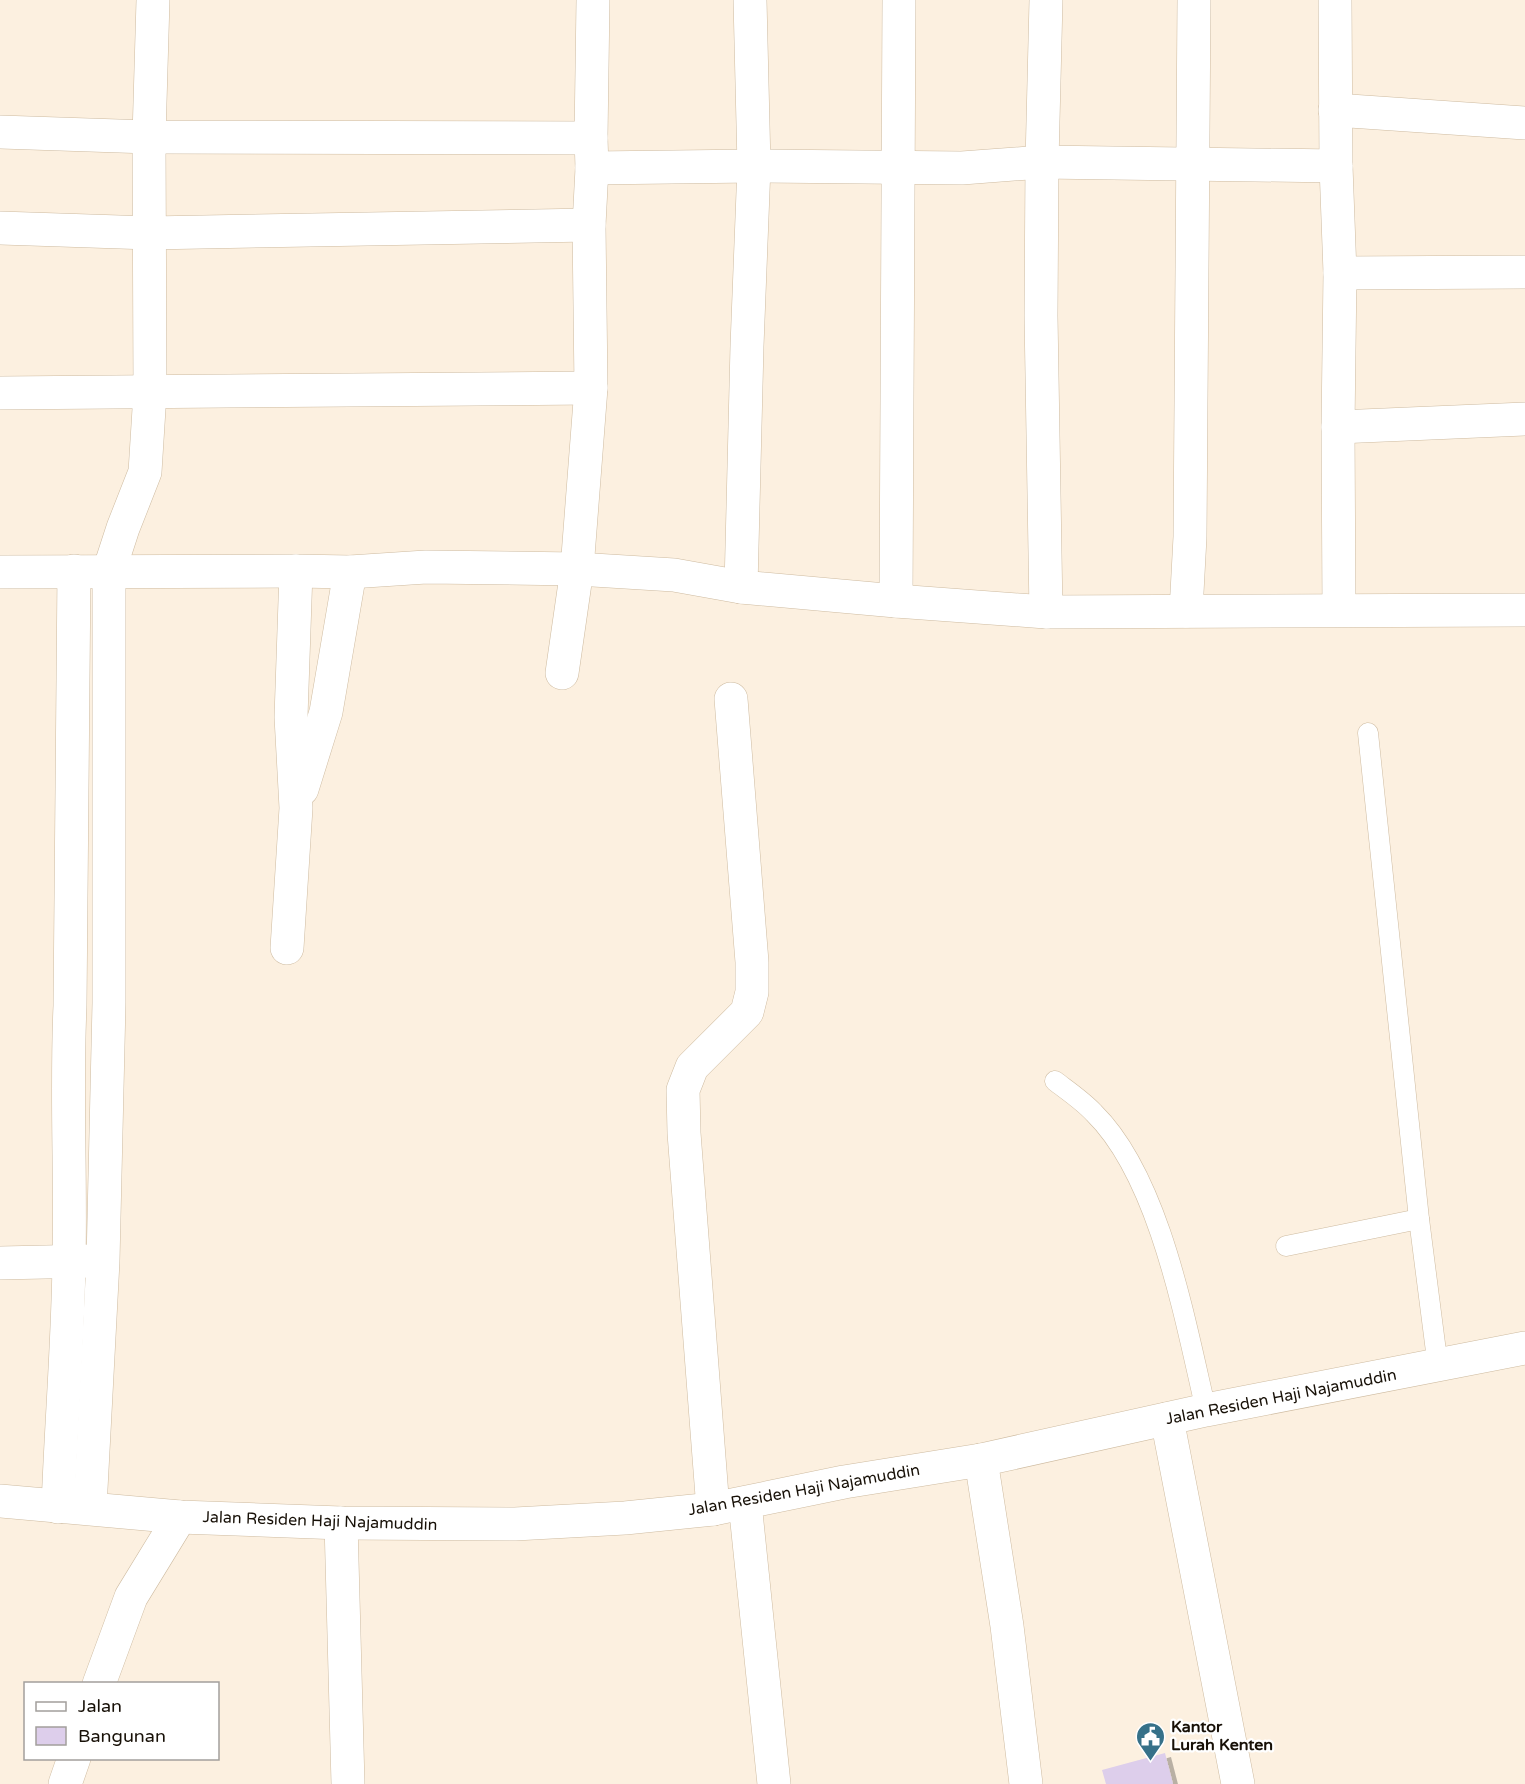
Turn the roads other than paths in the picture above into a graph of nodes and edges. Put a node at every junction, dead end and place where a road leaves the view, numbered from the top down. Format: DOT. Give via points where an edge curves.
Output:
graph roads {
  1 [pos="153,0"];
  2 [pos="593,0"];
  3 [pos="750,0"];
  4 [pos="899,0"];
  5 [pos="1046,0"];
  6 [pos="1194,0"];
  7 [pos="1335,0"];
  8 [pos="1335,110"];
  9 [pos="1525,123"];
  10 [pos="0,132"];
  11 [pos="149,137"];
  12 [pos="592,153"];
  13 [pos="1042,162"];
  14 [pos="1194,163"];
  15 [pos="754,166"];
  16 [pos="1336,166"];
  17 [pos="898,168"];
  18 [pos="589,225"];
  19 [pos="0,228"];
  20 [pos="150,233"];
  21 [pos="1525,272"];
  22 [pos="1341,273"];
  23 [pos="591,388"];
  24 [pos="0,393"];
  25 [pos="150,393"];
  26 [pos="1525,420"];
  27 [pos="1338,427"];
  28 [pos="577,569"];
  29 [pos="74,571"];
  30 [pos="109,571"];
  31 [pos="296,571"];
  32 [pos="0,572"];
  33 [pos="350,572"];
  34 [pos="741,587"];
  35 [pos="896,601"];
  36 [pos="1339,610"];
  37 [pos="1525,610"];
  38 [pos="1186,611"];
  39 [pos="1046,612"];
  40 [pos="562,673"];
  41 [pos="731,699"];
  42 [pos="1368,733"];
  43 [pos="296,808"];
  44 [pos="286,948"];
  45 [pos="109,1003"];
  46 [pos="70,1006"];
  47 [pos="1055,1081"];
  48 [pos="106,1108"];
  49 [pos="70,1113"];
  50 [pos="1419,1219"];
  51 [pos="1286,1246"];
  52 [pos="103,1260"];
  53 [pos="0,1263"];
  54 [pos="69,1263"];
  55 [pos="1525,1348"];
  56 [pos="1438,1366"];
  57 [pos="1206,1410"];
  58 [pos="1167,1419"];
  59 [pos="981,1460"];
  60 [pos="0,1502"];
  61 [pos="729,1506"];
  62 [pos="57,1507"];
  63 [pos="90,1508"];
  64 [pos="180,1517"];
  65 [pos="341,1523"];
  66 [pos="99,1682"];
  67 [pos="73,1760"];
  68 [pos="65,1784"];
  69 [pos="348,1784"];
  70 [pos="774,1784"];
  71 [pos="1026,1784"];
  72 [pos="1238,1784"];
  1 -- 11 [label="street"];
  2 -- 12 [label="street"];
  3 -- 15 [label="street"];
  4 -- 17 [label="street"];
  5 -- 13 [label="street"];
  6 -- 14 [label="street"];
  7 -- 8 [label="street"];
  8 -- 9 [label="street"];
  8 -- 16 [label="street"];
  10 -- 11 [label="street"];
  11 -- 12 [label="street"];
  11 -- 20 [label="street"];
  12 -- 15 [label="street"];
  12 -- 18 [label="street"];
  13 -- 14 [label="street"];
  13 -- 17 [label="street"];
  13 -- 39 [label="street"];
  14 -- 16 [label="street"];
  14 -- 38 [label="street"];
  15 -- 17 [label="street"];
  15 -- 34 [label="street"];
  16 -- 22 [label="street"];
  17 -- 35 [label="street"];
  18 -- 20 [label="street"];
  18 -- 23 [label="street"];
  19 -- 20 [label="street"];
  20 -- 25 [label="street"];
  21 -- 22 [label="street"];
  22 -- 27 [label="street"];
  23 -- 25 [label="street"];
  23 -- 28 [label="street"];
  24 -- 25 [label="street"];
  25 -- 30 [label="street" via="144,472"];
  26 -- 27 [label="street"];
  27 -- 36 [label="street"];
  28 -- 33 [label="street" via="426,567"];
  28 -- 34 [label="street" via="674,575"];
  28 -- 40 [label="street"];
  29 -- 30 [label="street"];
  29 -- 32 [label="street"];
  29 -- 46 [label="street"];
  30 -- 31 [label="street"];
  30 -- 45 [label="street"];
  31 -- 33 [label="street"];
  31 -- 43 [label="street" via="291,717"];
  33 -- 43 [label="street" via="326,712"];
  34 -- 35 [label="street"];
  35 -- 39 [label="street"];
  36 -- 37 [label="street"];
  36 -- 38 [label="street"];
  38 -- 39 [label="street"];
  41 -- 61 [label="street" via="752,992 747,1012 692,1067 682,1090"];
  42 -- 50 [label="lane"];
  43 -- 44 [label="street"];
  45 -- 46 [label="street"];
  45 -- 48 [label="street"];
  46 -- 49 [label="street"];
  47 -- 57 [label="lane" via="1094,1112 1135,1172 1172,1268"];
  48 -- 49 [label="street"];
  48 -- 52 [label="street"];
  49 -- 54 [label="street"];
  50 -- 51 [label="lane"];
  50 -- 56 [label="lane"];
  52 -- 54 [label="street"];
  52 -- 63 [label="street"];
  53 -- 54 [label="street"];
  54 -- 62 [label="street"];
  55 -- 56 [label="street, Jalan Residen Haji Najamuddin"];
  56 -- 57 [label="street, Jalan Residen Haji Najamuddin"];
  57 -- 58 [label="street, Jalan Residen Haji Najamuddin"];
  58 -- 59 [label="street, Jalan Residen Haji Najamuddin"];
  58 -- 72 [label="street"];
  59 -- 61 [label="street, Jalan Residen Haji Najamuddin"];
  59 -- 71 [label="street"];
  60 -- 62 [label="street, Jalan Residen Haji Najamuddin"];
  61 -- 65 [label="street, Jalan Residen Haji Najamuddin" via="625,1518 515,1524"];
  61 -- 70 [label="street"];
  62 -- 63 [label="street, Jalan Residen Haji Najamuddin"];
  63 -- 64 [label="street, Jalan Residen Haji Najamuddin"];
  64 -- 65 [label="street, Jalan Residen Haji Najamuddin"];
  64 -- 66 [label="street" via="131,1597"];
  65 -- 69 [label="street"];
  67 -- 68 [label="street"];
}
